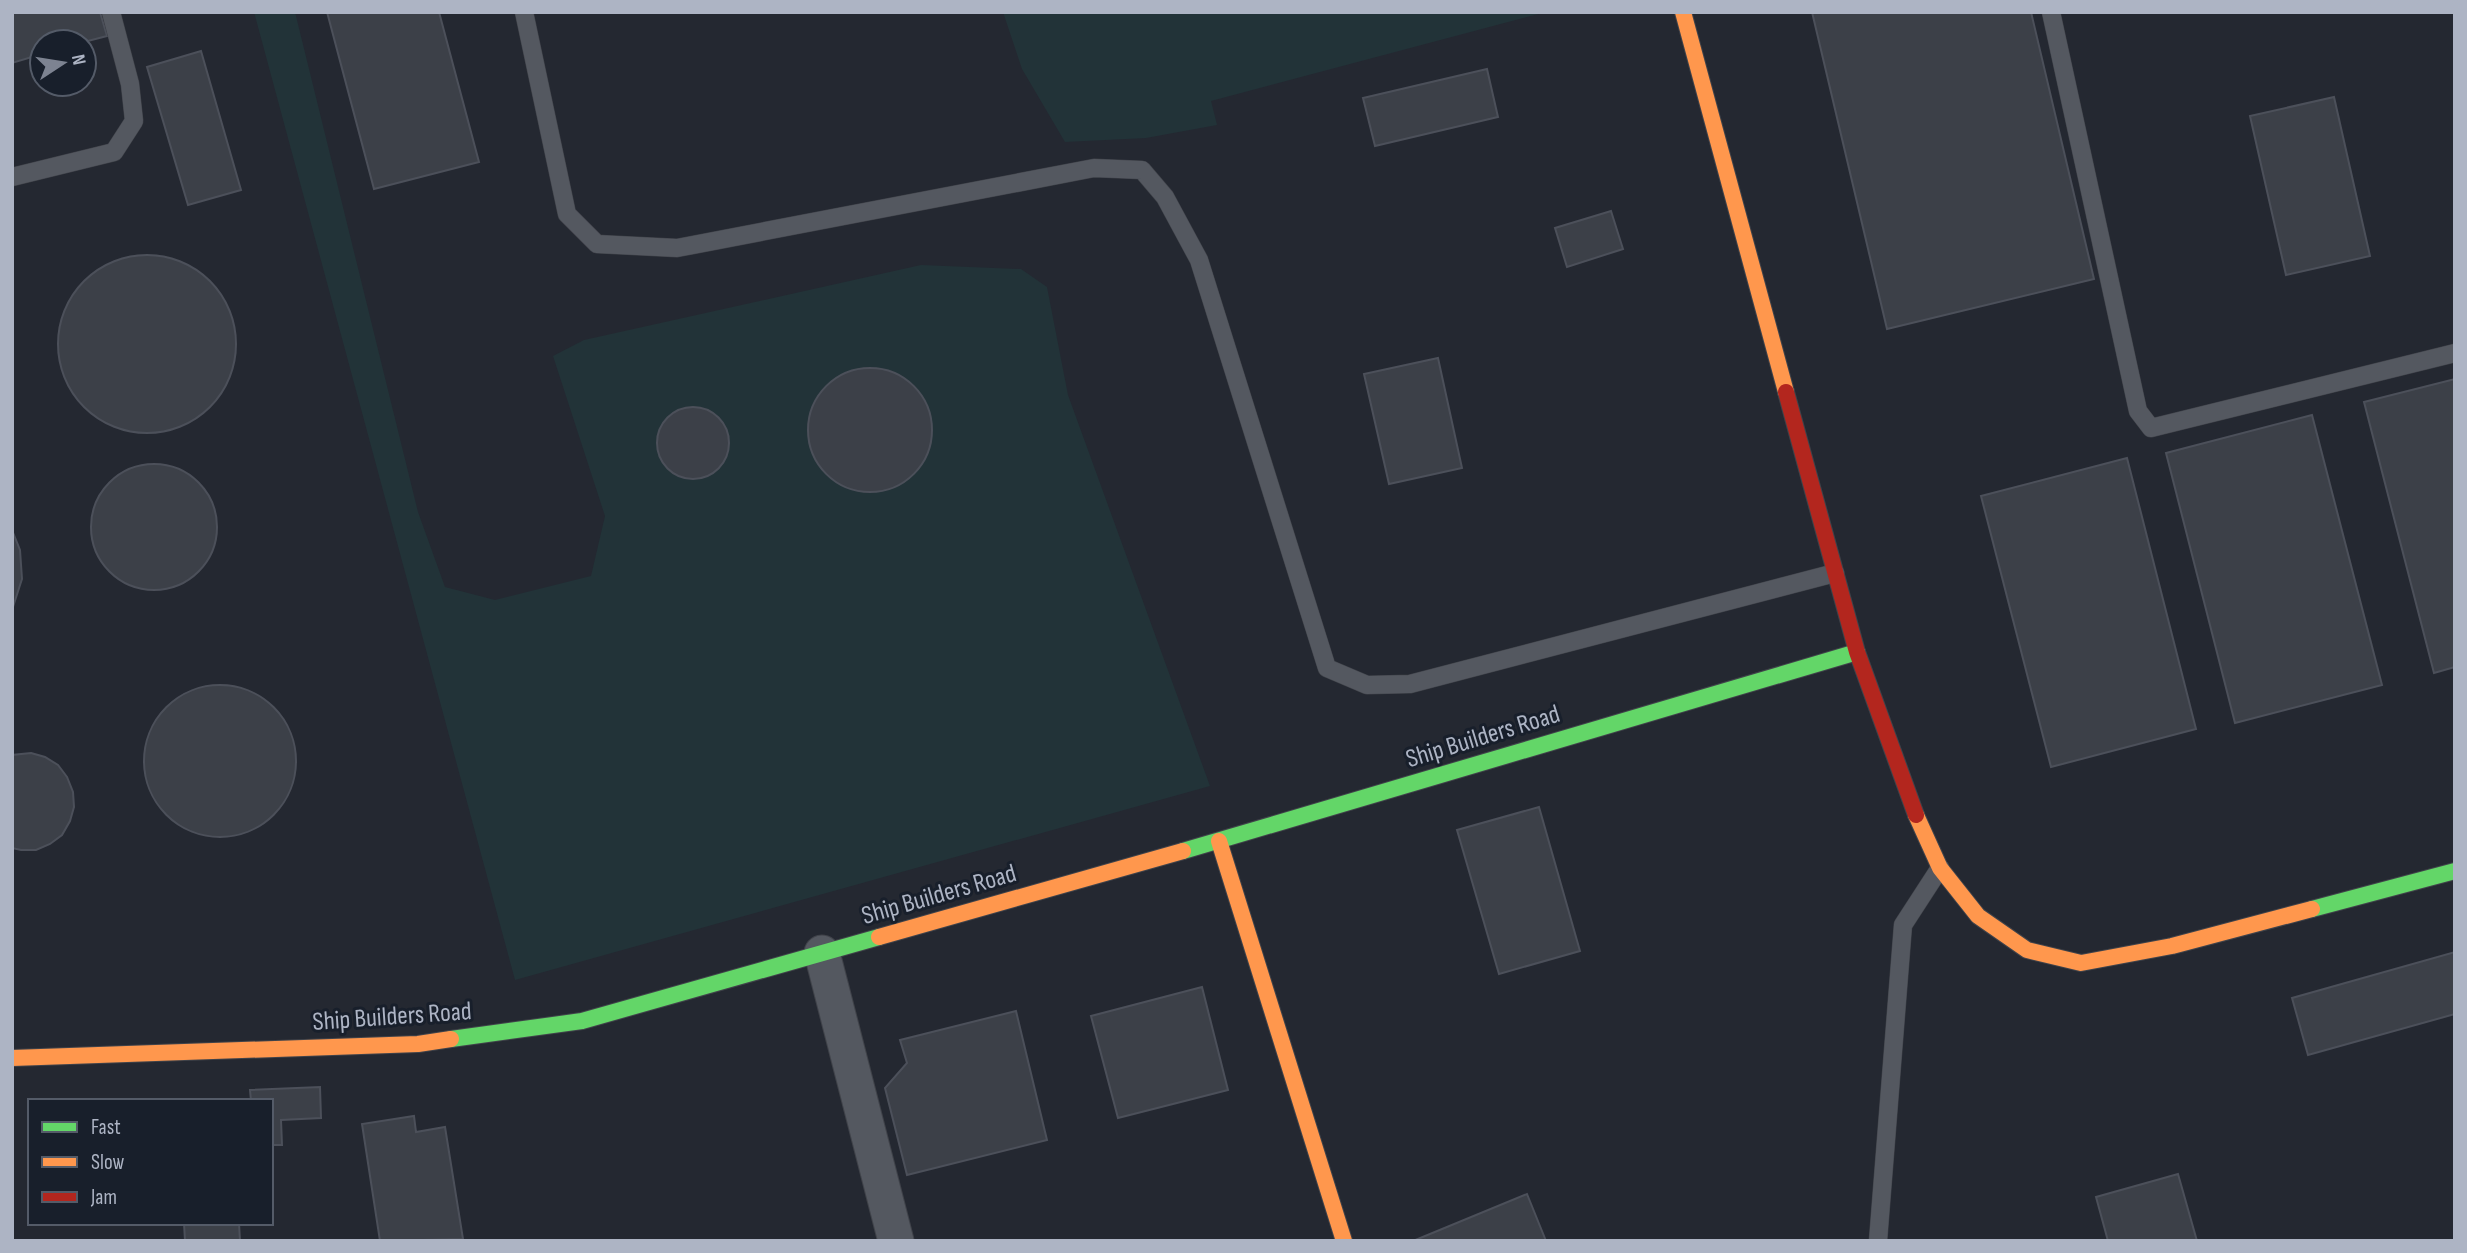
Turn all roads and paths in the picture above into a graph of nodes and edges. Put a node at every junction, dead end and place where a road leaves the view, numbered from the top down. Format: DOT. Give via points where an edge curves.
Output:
graph roads {
  1 [pos="111,12"];
  2 [pos="524,12"];
  3 [pos="1684,12"];
  4 [pos="2051,12"];
  5 [pos="12,177"];
  6 [pos="2455,353"];
  7 [pos="1835,573"];
  8 [pos="1857,652"];
  9 [pos="1219,841"];
  10 [pos="1940,868"];
  11 [pos="2455,871"];
  12 [pos="822,953"];
  13 [pos="12,1058"];
  14 [pos="896,1241"];
  15 [pos="1345,1241"];
  16 [pos="1878,1241"];
  1 -- 5 [label="lane" via="130,84 134,121 114,152"];
  2 -- 7 [label="lane" via="567,214 597,244 677,248 1094,168 1142,170 1165,197 1199,260 1327,668 1367,685 1410,684"];
  3 -- 7 [label="street"];
  4 -- 6 [label="lane" via="2138,411 2151,428"];
  7 -- 8 [label="street"];
  8 -- 9 [label="street, Ship Builders Road"];
  8 -- 10 [label="street" via="1910,803"];
  9 -- 12 [label="street, Ship Builders Road"];
  9 -- 15 [label="street"];
  10 -- 11 [label="street" via="1978,916 2027,950 2081,963 2172,946"];
  10 -- 16 [label="lane" via="1903,925"];
  12 -- 13 [label="street, Ship Builders Road" via="582,1021 432,1042"];
  12 -- 14 [label="street"];
}
